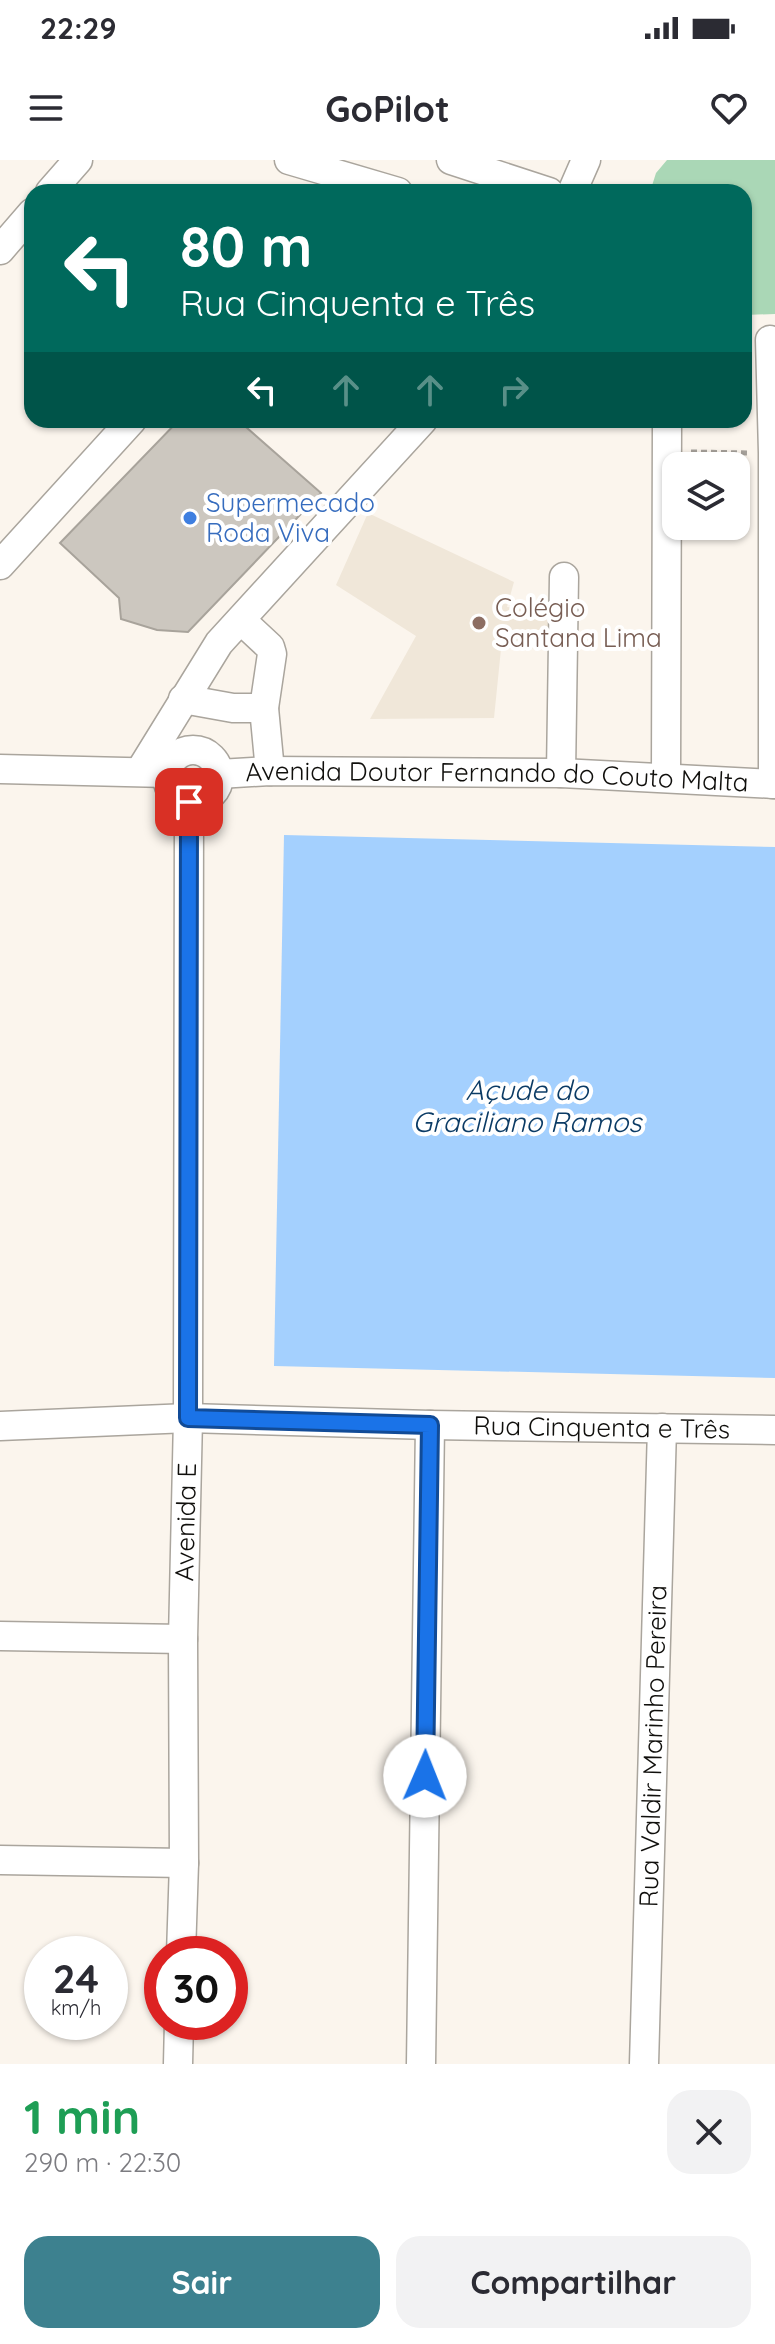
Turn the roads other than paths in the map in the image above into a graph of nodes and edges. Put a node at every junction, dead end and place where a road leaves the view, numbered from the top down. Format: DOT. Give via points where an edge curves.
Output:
graph roads {
  1 [pos="78,160"];
  2 [pos="289,160"];
  3 [pos="451,160"];
  4 [pos="586,160"];
  5 [pos="57,184"];
  6 [pos="345,184"];
  7 [pos="524,184"];
  8 [pos="576,184"];
  9 [pos="24,222"];
  10 [pos="0,250"];
  11 [pos="770,340"];
  12 [pos="125,428"];
  13 [pos="416,428"];
  14 [pos="667,428"];
  15 [pos="0,565"];
  16 [pos="564,577"];
  17 [pos="241,620"];
  18 [pos="183,699"];
  19 [pos="264,708"];
  20 [pos="0,769"];
  21 [pos="270,771"];
  22 [pos="153,772"];
  23 [pos="561,773"];
  24 [pos="219,774"];
  25 [pos="666,777"];
  26 [pos="774,784"];
  27 [pos="189,802"];
  28 [pos="188,1418"];
  29 [pos="430,1425"];
  30 [pos="0,1426"];
  31 [pos="662,1428"];
  32 [pos="775,1430"];
  33 [pos="0,1636"];
  34 [pos="183,1639"];
  35 [pos="0,1860"];
  36 [pos="184,1863"];
  37 [pos="182,1936"];
  38 [pos="179,2040"];
  39 [pos="178,2064"];
  40 [pos="421,2064"];
  41 [pos="644,2064"];
  1 -- 5 [label="street"];
  2 -- 6 [label="street"];
  3 -- 7 [label="street"];
  4 -- 8 [label="street"];
  9 -- 10 [label="street"];
  11 -- 26 [label="street"];
  12 -- 15 [label="street"];
  13 -- 17 [label="street"];
  14 -- 25 [label="street"];
  16 -- 23 [label="street"];
  17 -- 18 [label="street" via="219,643"];
  17 -- 19 [label="street" via="272,654"];
  18 -- 19 [label="street"];
  18 -- 22 [label="street"];
  19 -- 21 [label="street"];
  20 -- 22 [label="street"];
  21 -- 23 [label="street, Avenida Doutor Fernando do Couto Malta"];
  21 -- 24 [label="street, Avenida Doutor Fernando do Couto Malta"];
  22 -- 24 [label="street, Avenida Doutor Fernando do Couto Malta" via="186,751 201,751 214,760"];
  22 -- 27 [label="street" via="176,797"];
  23 -- 25 [label="street, Avenida Doutor Fernando do Couto Malta"];
  24 -- 27 [label="street, Avenida Doutor Fernando do Couto Malta" via="216,789 205,800"];
  25 -- 26 [label="street, Avenida Doutor Fernando do Couto Malta"];
  27 -- 28 [label="street, Avenida E"];
  28 -- 29 [label="street, Rua Cinquenta e Três"];
  28 -- 30 [label="street, Rua Cinquenta e Três"];
  28 -- 34 [label="street, Avenida E"];
  29 -- 31 [label="street, Rua Cinquenta e Três"];
  29 -- 40 [label="street"];
  31 -- 32 [label="street, Rua Cinquenta e Três"];
  31 -- 41 [label="street, Rua Valdir Marinho Pereira"];
  33 -- 34 [label="street"];
  34 -- 36 [label="street, Avenida E"];
  35 -- 36 [label="street"];
  36 -- 37 [label="street, Avenida E"];
  38 -- 39 [label="street"];
}
